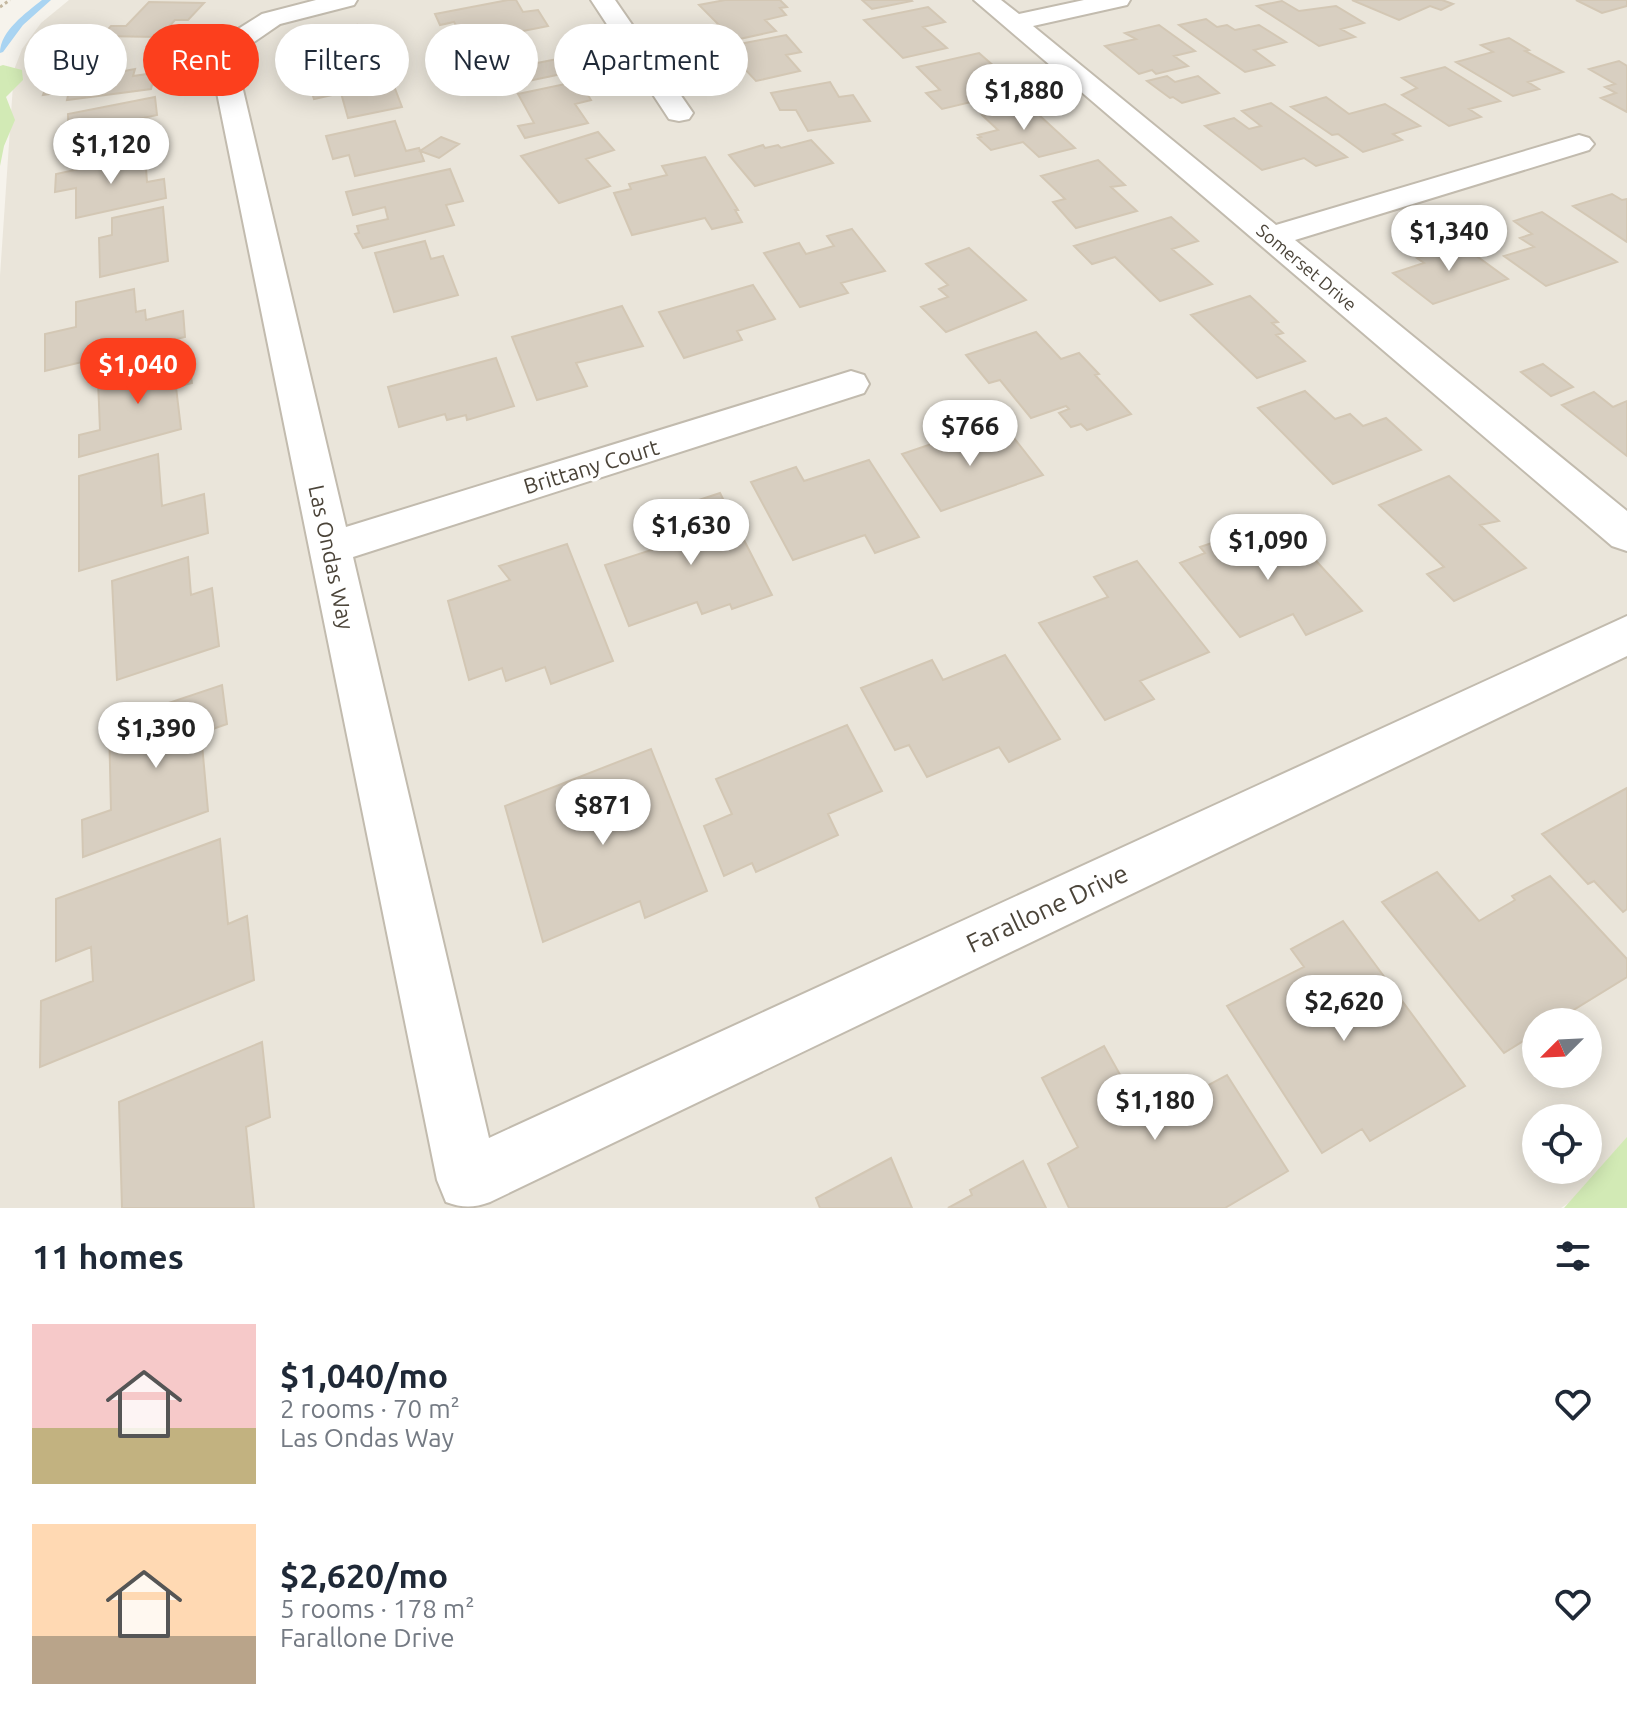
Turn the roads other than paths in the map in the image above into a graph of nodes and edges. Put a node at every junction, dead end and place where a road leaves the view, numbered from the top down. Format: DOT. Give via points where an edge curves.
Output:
graph roads {
  1 [pos="339,0"];
  2 [pos="603,0"];
  3 [pos="986,0"];
  4 [pos="1118,0"];
  5 [pos="1014,23"];
  6 [pos="679,113"];
  7 [pos="1579,144"];
  8 [pos="1270,237"];
  9 [pos="851,384"];
  10 [pos="1627,535"];
  11 [pos="330,548"];
  12 [pos="1627,635"];
  13 [pos="468,1180"];
  1 -- 11 [label="street, Las Ondas Way" via="271,19 236,42 226,73"];
  2 -- 6 [label="street"];
  3 -- 5 [label="street, Somerset Drive"];
  4 -- 5 [label="street"];
  5 -- 8 [label="street, Somerset Drive"];
  7 -- 8 [label="street"];
  8 -- 10 [label="street, Somerset Drive"];
  9 -- 11 [label="street, Brittany Court"];
  11 -- 13 [label="street, Las Ondas Way"];
  12 -- 13 [label="street, Farallone Drive"];
}
